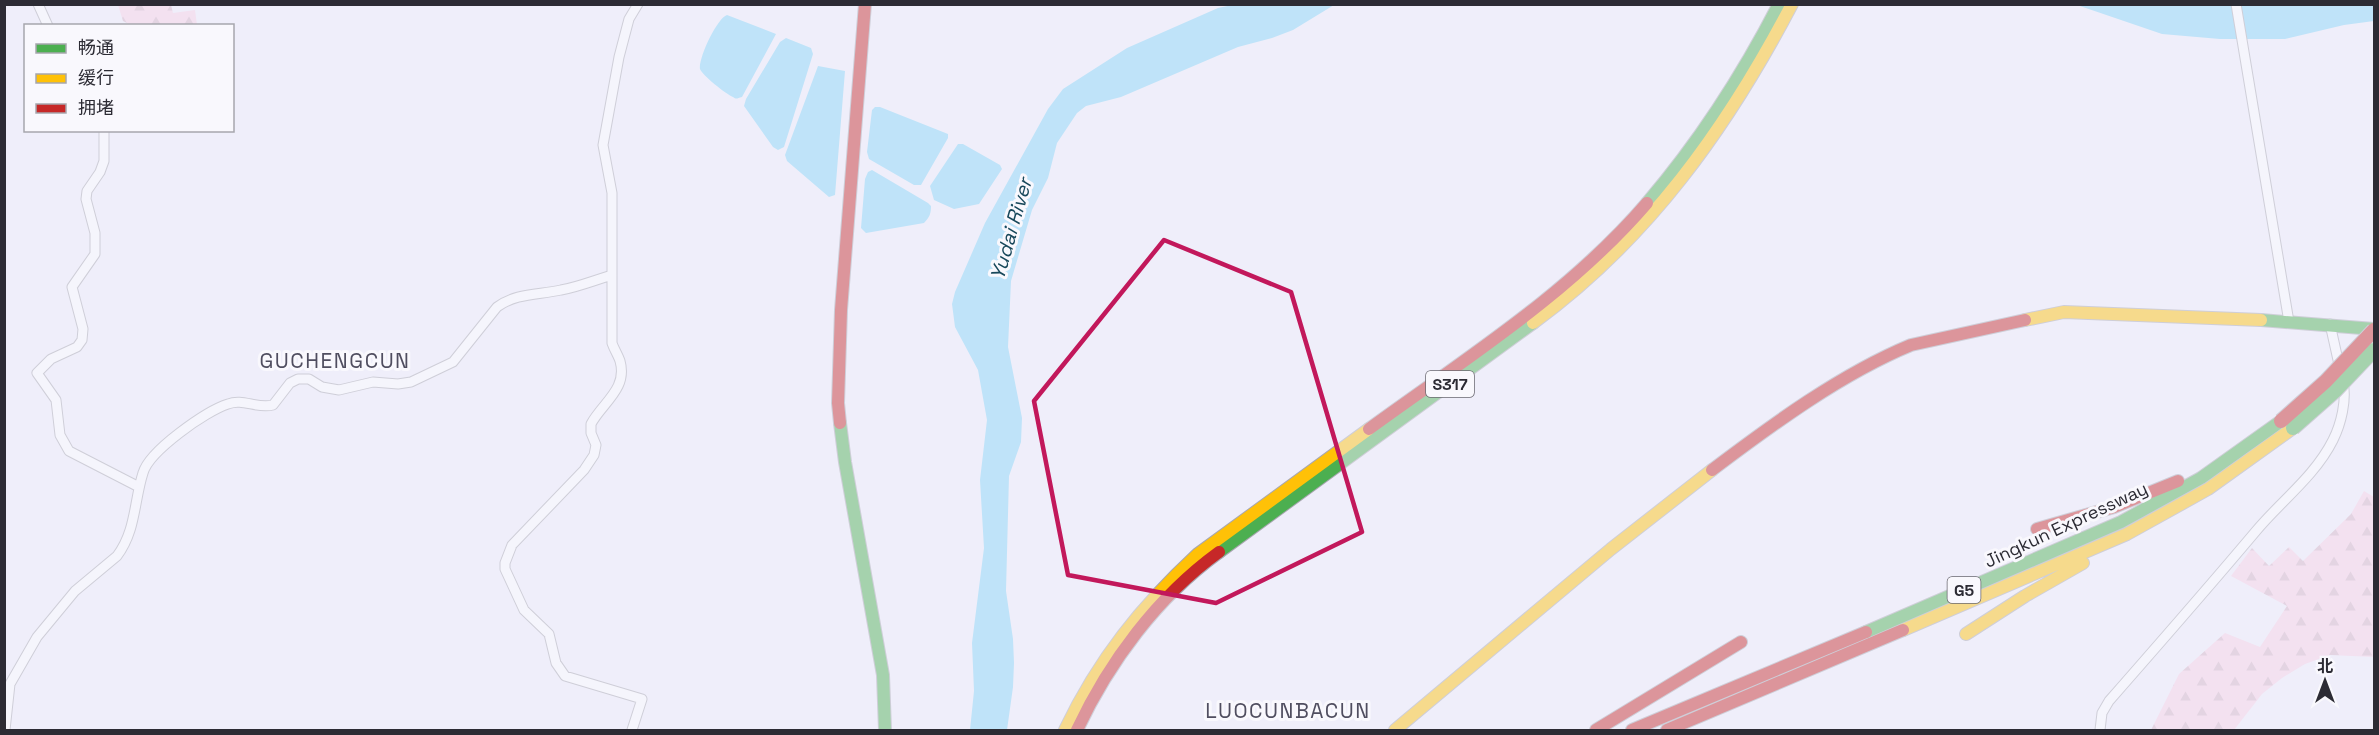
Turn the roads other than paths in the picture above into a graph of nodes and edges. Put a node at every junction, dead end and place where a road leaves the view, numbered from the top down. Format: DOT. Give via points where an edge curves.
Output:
graph roads {
  1 [pos="38,4"];
  2 [pos="638,4"];
  3 [pos="865,4"];
  4 [pos="1779,4"];
  5 [pos="1792,4"];
  6 [pos="2236,4"];
  7 [pos="47,24"];
  8 [pos="104,132"];
  9 [pos="612,275"];
  10 [pos="2289,322"];
  11 [pos="2330,324"];
  12 [pos="2374,330"];
  13 [pos="2374,350"];
  14 [pos="2263,435"];
  15 [pos="139,487"];
  16 [pos="2037,529"];
  17 [pos="2134,530"];
  18 [pos="1966,634"];
  19 [pos="1741,642"];
  20 [pos="5,730"];
  21 [pos="632,730"];
  22 [pos="885,730"];
  23 [pos="1065,730"];
  24 [pos="1077,730"];
  25 [pos="1395,730"];
  26 [pos="1596,730"];
  27 [pos="1632,730"];
  28 [pos="1667,730"];
  29 [pos="2100,730"];
  1 -- 7 [label="street"];
  2 -- 9 [label="street" via="629,19 603,145 612,193"];
  3 -- 22 [label="main road" via="841,310 838,403 848,482 883,675"];
  4 -- 23 [label="main road, S317" via="1713,122 1647,205 1534,309 1218,537 1186,565 1109,649"];
  5 -- 24 [label="main road, S317" via="1722,128 1674,191 1630,238 1540,318 1205,562 1132,637 1102,679"];
  6 -- 10 [label="street"];
  8 -- 15 [label="street" via="104,161 86,199 95,233 95,254 72,287 83,329 82,340 51,359 38,373 56,400 60,435 69,451"];
  9 -- 15 [label="street" via="506,300 453,362 411,382 373,382 339,390 306,378 291,383 273,405 228,403 189,426 152,457"];
  9 -- 21 [label="street" via="612,343 620,360 621,377 614,395 591,424 594,455 512,545 505,569 524,610 549,634 556,663 565,676 642,699"];
  10 -- 11 [label="main road"];
  10 -- 25 [label="main road" via="2064,312 1895,351 1771,427 1695,482"];
  11 -- 12 [label="main road"];
  11 -- 29 [label="street" via="2345,391 2333,441 2308,476 2109,700"];
  12 -- 14 [label="main road, Jingkun Expressway / G5, bridge" via="2326,381"];
  13 -- 17 [label="main road, Jingkun Expressway / G5, bridge" via="2294,428 2217,483"];
  14 -- 16 [label="main road" via="2171,485 2114,507"];
  14 -- 27 [label="main road, Jingkun Expressway / G5" via="2201,478 2121,522"];
  15 -- 20 [label="street" via="136,512 122,549 57,611 10,684"];
  17 -- 18 [label="main road"];
  17 -- 28 [label="main road, Jingkun Expressway / G5"];
  19 -- 26 [label="main road"];
}
